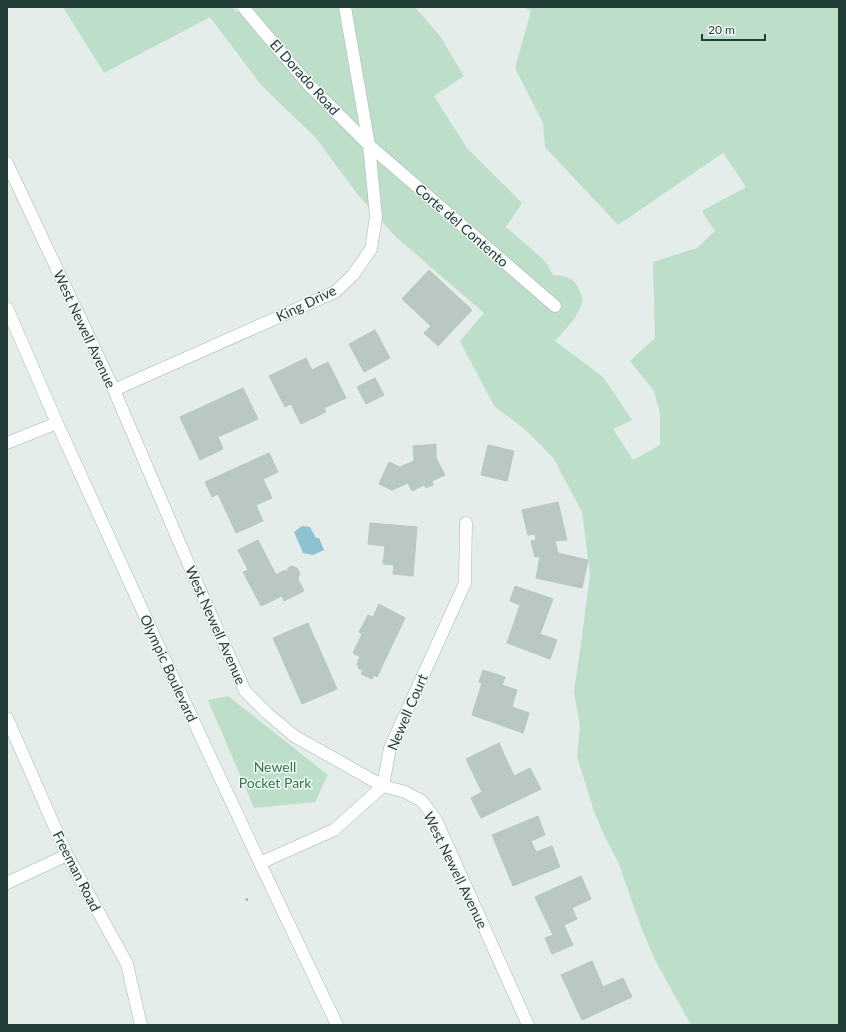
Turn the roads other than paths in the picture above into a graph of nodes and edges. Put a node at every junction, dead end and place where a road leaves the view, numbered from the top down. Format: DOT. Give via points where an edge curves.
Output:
graph roads {
  1 [pos="243,7"];
  2 [pos="345,7"];
  3 [pos="368,145"];
  4 [pos="7,162"];
  5 [pos="556,306"];
  6 [pos="7,308"];
  7 [pos="114,390"];
  8 [pos="57,423"];
  9 [pos="7,443"];
  10 [pos="466,522"];
  11 [pos="7,718"];
  12 [pos="383,786"];
  13 [pos="67,855"];
  14 [pos="260,863"];
  15 [pos="7,883"];
  16 [pos="141,1025"];
  17 [pos="337,1025"];
  18 [pos="528,1025"];
  1 -- 3 [label="street, El Dorado Road" via="307,83"];
  2 -- 3 [label="street, King Drive"];
  3 -- 5 [label="street, Corte del Contento"];
  3 -- 7 [label="street, King Drive" via="376,217 371,249 353,275 335,292"];
  4 -- 7 [label="street, West Newell Avenue"];
  6 -- 8 [label="street, Olympic Boulevard"];
  7 -- 12 [label="street, West Newell Avenue" via="245,691 294,736"];
  8 -- 9 [label="street"];
  8 -- 14 [label="street, Olympic Boulevard"];
  10 -- 12 [label="street, Newell Court" via="465,583 390,748"];
  11 -- 13 [label="street, Freeman Road"];
  12 -- 14 [label="street" via="334,830"];
  12 -- 18 [label="street, West Newell Avenue" via="405,792 422,801 436,820"];
  13 -- 15 [label="street"];
  13 -- 16 [label="street, Freeman Road" via="127,964"];
  14 -- 17 [label="street, Olympic Boulevard"];
}
